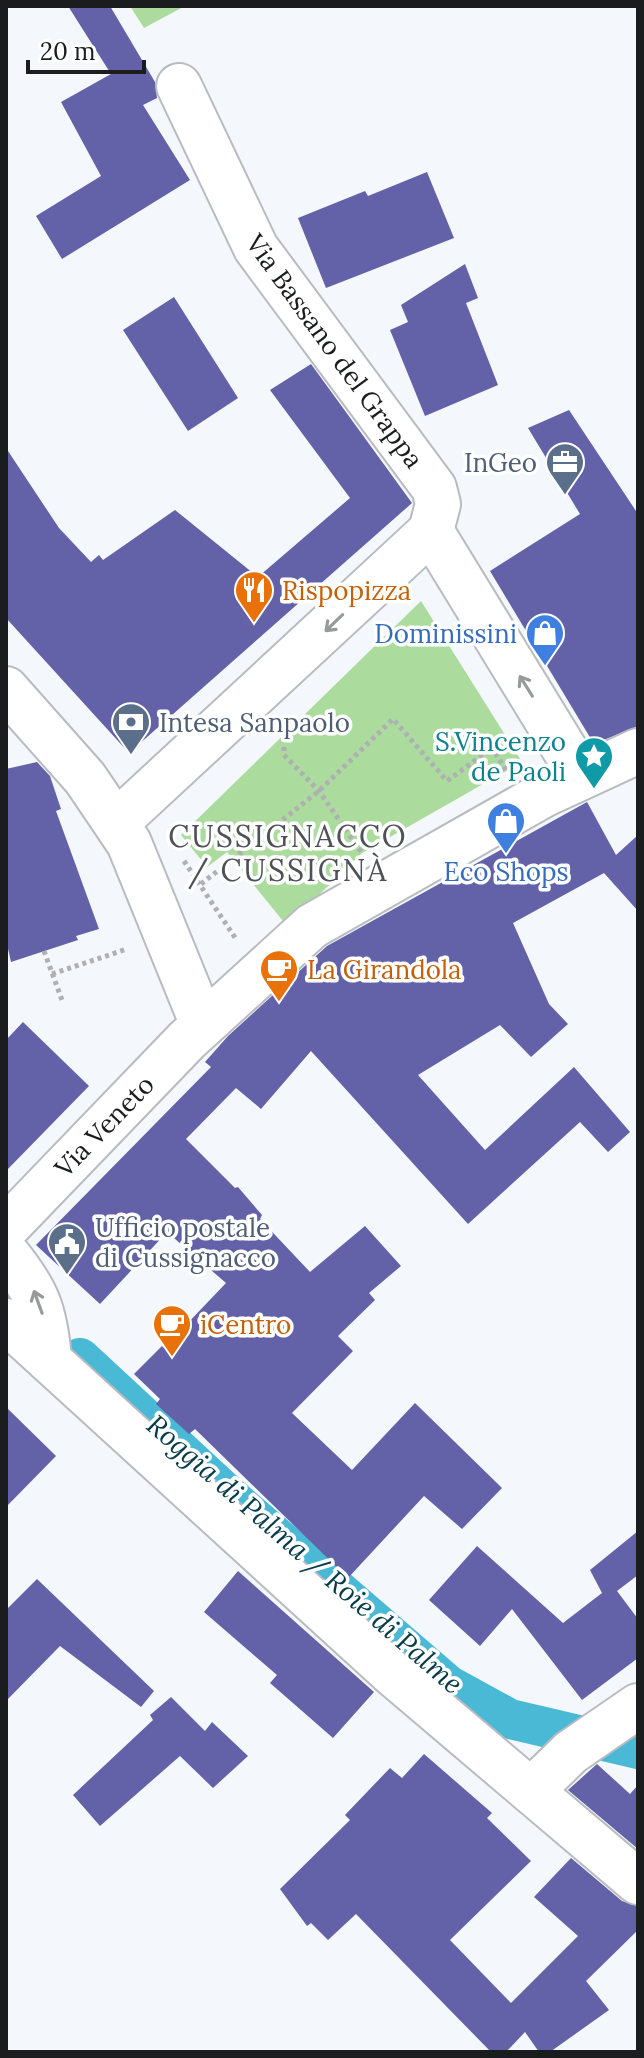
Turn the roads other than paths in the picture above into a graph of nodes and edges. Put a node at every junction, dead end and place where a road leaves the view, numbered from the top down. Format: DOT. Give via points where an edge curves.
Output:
graph roads {
  1 [pos="179,86"];
  2 [pos="431,531"];
  3 [pos="6,689"];
  4 [pos="638,751"];
  5 [pos="581,776"];
  6 [pos="117,822"];
  7 [pos="203,1025"];
  8 [pos="6,1228"];
  9 [pos="6,1253"];
  10 [pos="6,1321"];
  11 [pos="49,1360"];
  12 [pos="638,1706"];
  13 [pos="531,1791"];
  14 [pos="638,1882"];
  1 -- 2 [label="street, Via Bassano del Grappa" via="256,248 434,488 438,504"];
  5 -- 2 [label="street, one-way"];
  2 -- 6 [label="street, one-way"];
  3 -- 6 [label="street"];
  4 -- 5 [label="street"];
  5 -- 7 [label="street, Via Veneto" via="312,926"];
  6 -- 7 [label="street" via="140,866"];
  7 -- 8 [label="street, Via Veneto"];
  11 -- 9 [label="street, one-way" via="42,1312 31,1284"];
  10 -- 11 [label="street"];
  11 -- 13 [label="street" via="393,1674"];
  12 -- 13 [label="street" via="584,1742"];
  13 -- 14 [label="street"];
}
